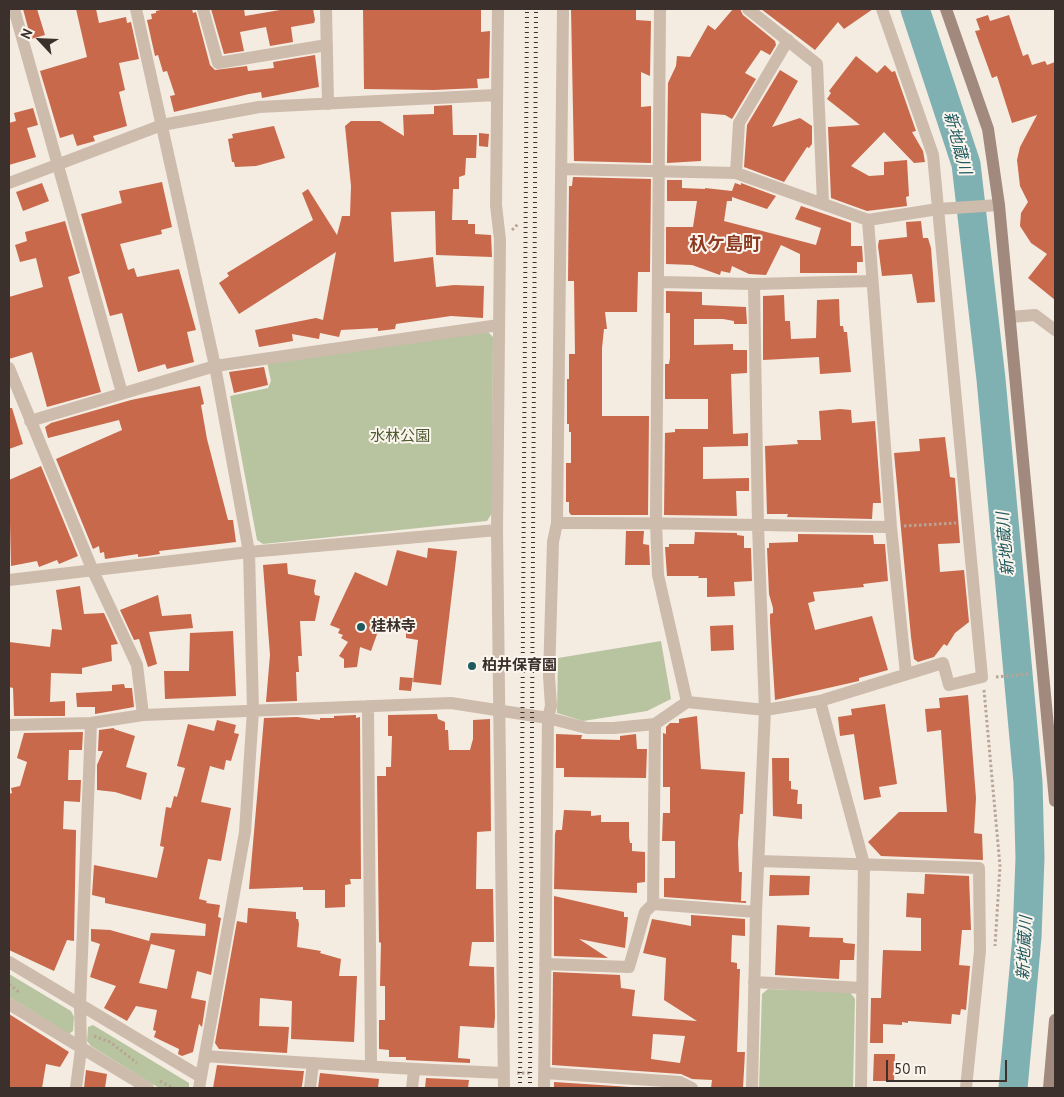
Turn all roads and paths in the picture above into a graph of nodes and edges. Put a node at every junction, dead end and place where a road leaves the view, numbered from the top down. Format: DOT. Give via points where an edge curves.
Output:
graph roads {
  1 [pos="14,9"];
  2 [pos="136,9"];
  3 [pos="203,9"];
  4 [pos="326,9"];
  5 [pos="498,9"];
  6 [pos="563,9"];
  7 [pos="660,9"];
  8 [pos="748,9"];
  9 [pos="882,9"];
  10 [pos="946,9"];
  11 [pos="788,40"];
  12 [pos="327,46"];
  13 [pos="496,95"];
  14 [pos="328,104"];
  15 [pos="162,126"];
  16 [pos="58,164"];
  17 [pos="561,169"];
  18 [pos="659,170"];
  19 [pos="736,173"];
  20 [pos="9,183"];
  21 [pos="823,203"];
  22 [pos="999,204"];
  23 [pos="938,209"];
  24 [pos="868,220"];
  25 [pos="872,281"];
  26 [pos="659,282"];
  27 [pos="754,284"];
  28 [pos="1010,316"];
  29 [pos="499,325"];
  30 [pos="1055,330"];
  31 [pos="215,366"];
  32 [pos="9,368"];
  33 [pos="122,393"];
  34 [pos="30,420"];
  35 [pos="656,522"];
  36 [pos="968,522"];
  37 [pos="558,523"];
  38 [pos="758,526"];
  39 [pos="891,527"];
  40 [pos="497,530"];
  41 [pos="249,552"];
  42 [pos="93,571"];
  43 [pos="9,580"];
  44 [pos="1039,673"];
  45 [pos="906,674"];
  46 [pos="987,677"];
  47 [pos="820,701"];
  48 [pos="687,702"];
  49 [pos="368,706"];
  50 [pos="253,710"];
  51 [pos="765,710"];
  52 [pos="501,711"];
  53 [pos="143,714"];
  54 [pos="548,718"];
  55 [pos="91,723"];
  56 [pos="655,724"];
  57 [pos="9,725"];
  58 [pos="1055,801"];
  59 [pos="759,861"];
  60 [pos="864,864"];
  61 [pos="653,904"];
  62 [pos="756,912"];
  63 [pos="9,962"];
  64 [pos="545,964"];
  65 [pos="754,982"];
  66 [pos="862,988"];
  67 [pos="9,1004"];
  68 [pos="80,1005"];
  69 [pos="1055,1020"];
  70 [pos="81,1049"];
  71 [pos="205,1056"];
  72 [pos="313,1063"];
  73 [pos="371,1065"];
  74 [pos="414,1070"];
  75 [pos="504,1073"];
  76 [pos="545,1073"];
  77 [pos="200,1082"];
  78 [pos="76,1088"];
  79 [pos="148,1088"];
  80 [pos="310,1088"];
  81 [pos="412,1088"];
  82 [pos="504,1088"];
  83 [pos="544,1088"];
  84 [pos="692,1088"];
  85 [pos="752,1088"];
  86 [pos="860,1088"];
  87 [pos="966,1088"];
  88 [pos="1049,1088"];
  1 -- 16 [label="street"];
  2 -- 15 [label="street"];
  3 -- 12 [label="street" via="218,63"];
  4 -- 12 [label="street"];
  5 -- 13 [label="street"];
  6 -- 17 [label="street"];
  7 -- 18 [label="street"];
  8 -- 11 [label="street"];
  9 -- 23 [label="street" via="932,155"];
  10 -- 22 [label="street" via="988,129"];
  11 -- 19 [label="street" via="739,123"];
  11 -- 21 [label="street" via="817,64"];
  12 -- 14 [label="street"];
  13 -- 14 [label="street"];
  13 -- 29 [label="street"];
  14 -- 15 [label="street" via="259,106"];
  15 -- 16 [label="street"];
  15 -- 31 [label="street"];
  16 -- 20 [label="street"];
  16 -- 33 [label="street"];
  17 -- 18 [label="street"];
  17 -- 37 [label="street"];
  18 -- 19 [label="street"];
  18 -- 26 [label="street"];
  19 -- 21 [label="street"];
  21 -- 24 [label="street"];
  22 -- 23 [label="street"];
  22 -- 28 [label="street"];
  23 -- 24 [label="street"];
  23 -- 36 [label="street"];
  24 -- 25 [label="street"];
  25 -- 27 [label="street"];
  25 -- 39 [label="street"];
  26 -- 27 [label="street"];
  26 -- 35 [label="street"];
  27 -- 38 [label="street"];
  28 -- 30 [label="street" via="1035,315"];
  28 -- 44 [label="street"];
  29 -- 31 [label="street"];
  29 -- 40 [label="street"];
  31 -- 33 [label="street"];
  31 -- 41 [label="street"];
  32 -- 34 [label="street"];
  33 -- 34 [label="street"];
  34 -- 42 [label="street"];
  35 -- 37 [label="street"];
  35 -- 38 [label="street"];
  35 -- 48 [label="street" via="658,574"];
  36 -- 39 [label="path"];
  36 -- 45 [label="street" via="982,678 949,685 943,663"];
  37 -- 54 [label="street" via="553,542 551,706"];
  38 -- 39 [label="street"];
  38 -- 51 [label="street"];
  39 -- 45 [label="street"];
  40 -- 41 [label="street"];
  40 -- 52 [label="street"];
  41 -- 42 [label="street"];
  41 -- 50 [label="street"];
  42 -- 43 [label="street"];
  42 -- 53 [label="street" via="137,665"];
  44 -- 46 [label="path"];
  44 -- 58 [label="street"];
  45 -- 47 [label="street"];
  47 -- 51 [label="street"];
  47 -- 60 [label="street"];
  48 -- 51 [label="street"];
  48 -- 56 [label="street"];
  49 -- 50 [label="street"];
  49 -- 52 [label="street" via="451,703"];
  49 -- 73 [label="street"];
  50 -- 53 [label="street"];
  50 -- 71 [label="street" via="245,832"];
  51 -- 59 [label="street"];
  52 -- 54 [label="street"];
  52 -- 75 [label="street"];
  53 -- 55 [label="street"];
  54 -- 56 [label="street" via="588,728"];
  54 -- 64 [label="street"];
  55 -- 57 [label="street"];
  55 -- 68 [label="street"];
  56 -- 61 [label="street"];
  59 -- 60 [label="street"];
  59 -- 62 [label="street"];
  60 -- 66 [label="street"];
  60 -- 87 [label="street" via="979,868 980,951"];
  61 -- 62 [label="street"];
  61 -- 64 [label="street" via="645,912 629,967"];
  62 -- 65 [label="street"];
  63 -- 68 [label="street"];
  64 -- 76 [label="street"];
  65 -- 66 [label="street"];
  65 -- 85 [label="street"];
  66 -- 86 [label="street"];
  67 -- 70 [label="street"];
  68 -- 70 [label="street"];
  68 -- 77 [label="street"];
  69 -- 88 [label="street"];
  70 -- 78 [label="street"];
  70 -- 79 [label="street"];
  71 -- 72 [label="street"];
  71 -- 77 [label="street"];
  72 -- 73 [label="street"];
  72 -- 80 [label="street"];
  73 -- 74 [label="street"];
  74 -- 75 [label="street"];
  74 -- 81 [label="street"];
  75 -- 76 [label="path"];
  75 -- 82 [label="street"];
  76 -- 83 [label="street"];
  76 -- 84 [label="street" via="680,1082"];
}
